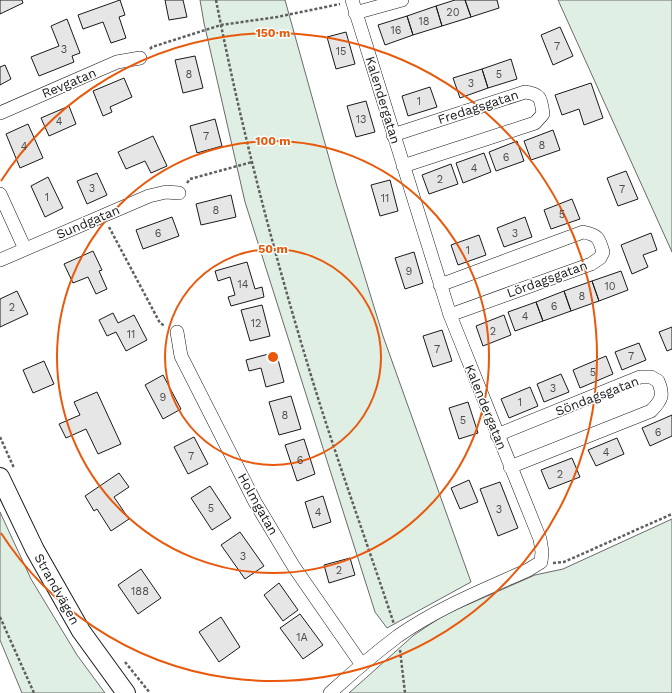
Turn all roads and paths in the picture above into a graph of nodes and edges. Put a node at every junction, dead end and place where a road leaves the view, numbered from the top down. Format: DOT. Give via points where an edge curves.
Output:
graph roads {
  1 [pos="216,0"];
  2 [pos="402,0"];
  3 [pos="353,5"];
  4 [pos="221,25"];
  5 [pos="140,58"];
  6 [pos="0,113"];
  7 [pos="393,135"];
  8 [pos="252,162"];
  9 [pos="403,166"];
  10 [pos="179,193"];
  11 [pos="0,194"];
  12 [pos="103,216"];
  13 [pos="25,249"];
  14 [pos="0,260"];
  15 [pos="440,285"];
  16 [pos="450,315"];
  17 [pos="177,332"];
  18 [pos="497,436"];
  19 [pos="0,438"];
  20 [pos="510,467"];
  21 [pos="8,474"];
  22 [pos="672,514"];
  23 [pos="541,562"];
  24 [pos="0,617"];
  25 [pos="398,636"];
  26 [pos="122,658"];
  27 [pos="362,664"];
  28 [pos="34,693"];
  29 [pos="126,693"];
  30 [pos="150,693"];
  31 [pos="330,693"];
  32 [pos="405,693"];
  1 -- 4 [label="path"];
  2 -- 3 [label="street"];
  3 -- 4 [label="path"];
  3 -- 7 [label="street, Kalendergatan"];
  4 -- 5 [label="path" via="152,47"];
  4 -- 8 [label="path"];
  5 -- 6 [label="street, Revgatan" via="117,62"];
  7 -- 9 [label="street, Kalendergatan"];
  7 -- 9 [label="street, Fredagsgatan" via="524,92 534,93 541,99 543,114 535,124"];
  8 -- 10 [label="path" via="190,179"];
  8 -- 25 [label="path" via="314,383"];
  9 -- 15 [label="street, Kalendergatan"];
  10 -- 12 [label="street, Sundgatan" via="166,192 149,196"];
  11 -- 13 [label="street"];
  12 -- 13 [label="street, Sundgatan"];
  12 -- 17 [label="path" via="160,323"];
  13 -- 14 [label="street, Sundgatan"];
  15 -- 16 [label="street, Kalendergatan"];
  15 -- 16 [label="street, Lördagsgatan" via="583,232 599,239 603,252 600,258 591,264"];
  16 -- 18 [label="street, Kalendergatan"];
  17 -- 27 [label="street, Holmgatan" via="181,356 255,502 294,567"];
  18 -- 20 [label="street, Kalendergatan"];
  18 -- 20 [label="street, Söndagsgatan" via="640,378 651,377 658,381 662,396 651,411"];
  19 -- 21 [label="path"];
  20 -- 23 [label="street, Kalendergatan" via="540,540"];
  21 -- 29 [label="street, Strandvägen" via="35,550 81,631"];
  22 -- 23 [label="path" via="564,562"];
  23 -- 25 [label="street" via="442,610"];
  24 -- 28 [label="path"];
  25 -- 27 [label="street"];
  25 -- 32 [label="path"];
  26 -- 30 [label="path"];
  27 -- 31 [label="street"];
}
